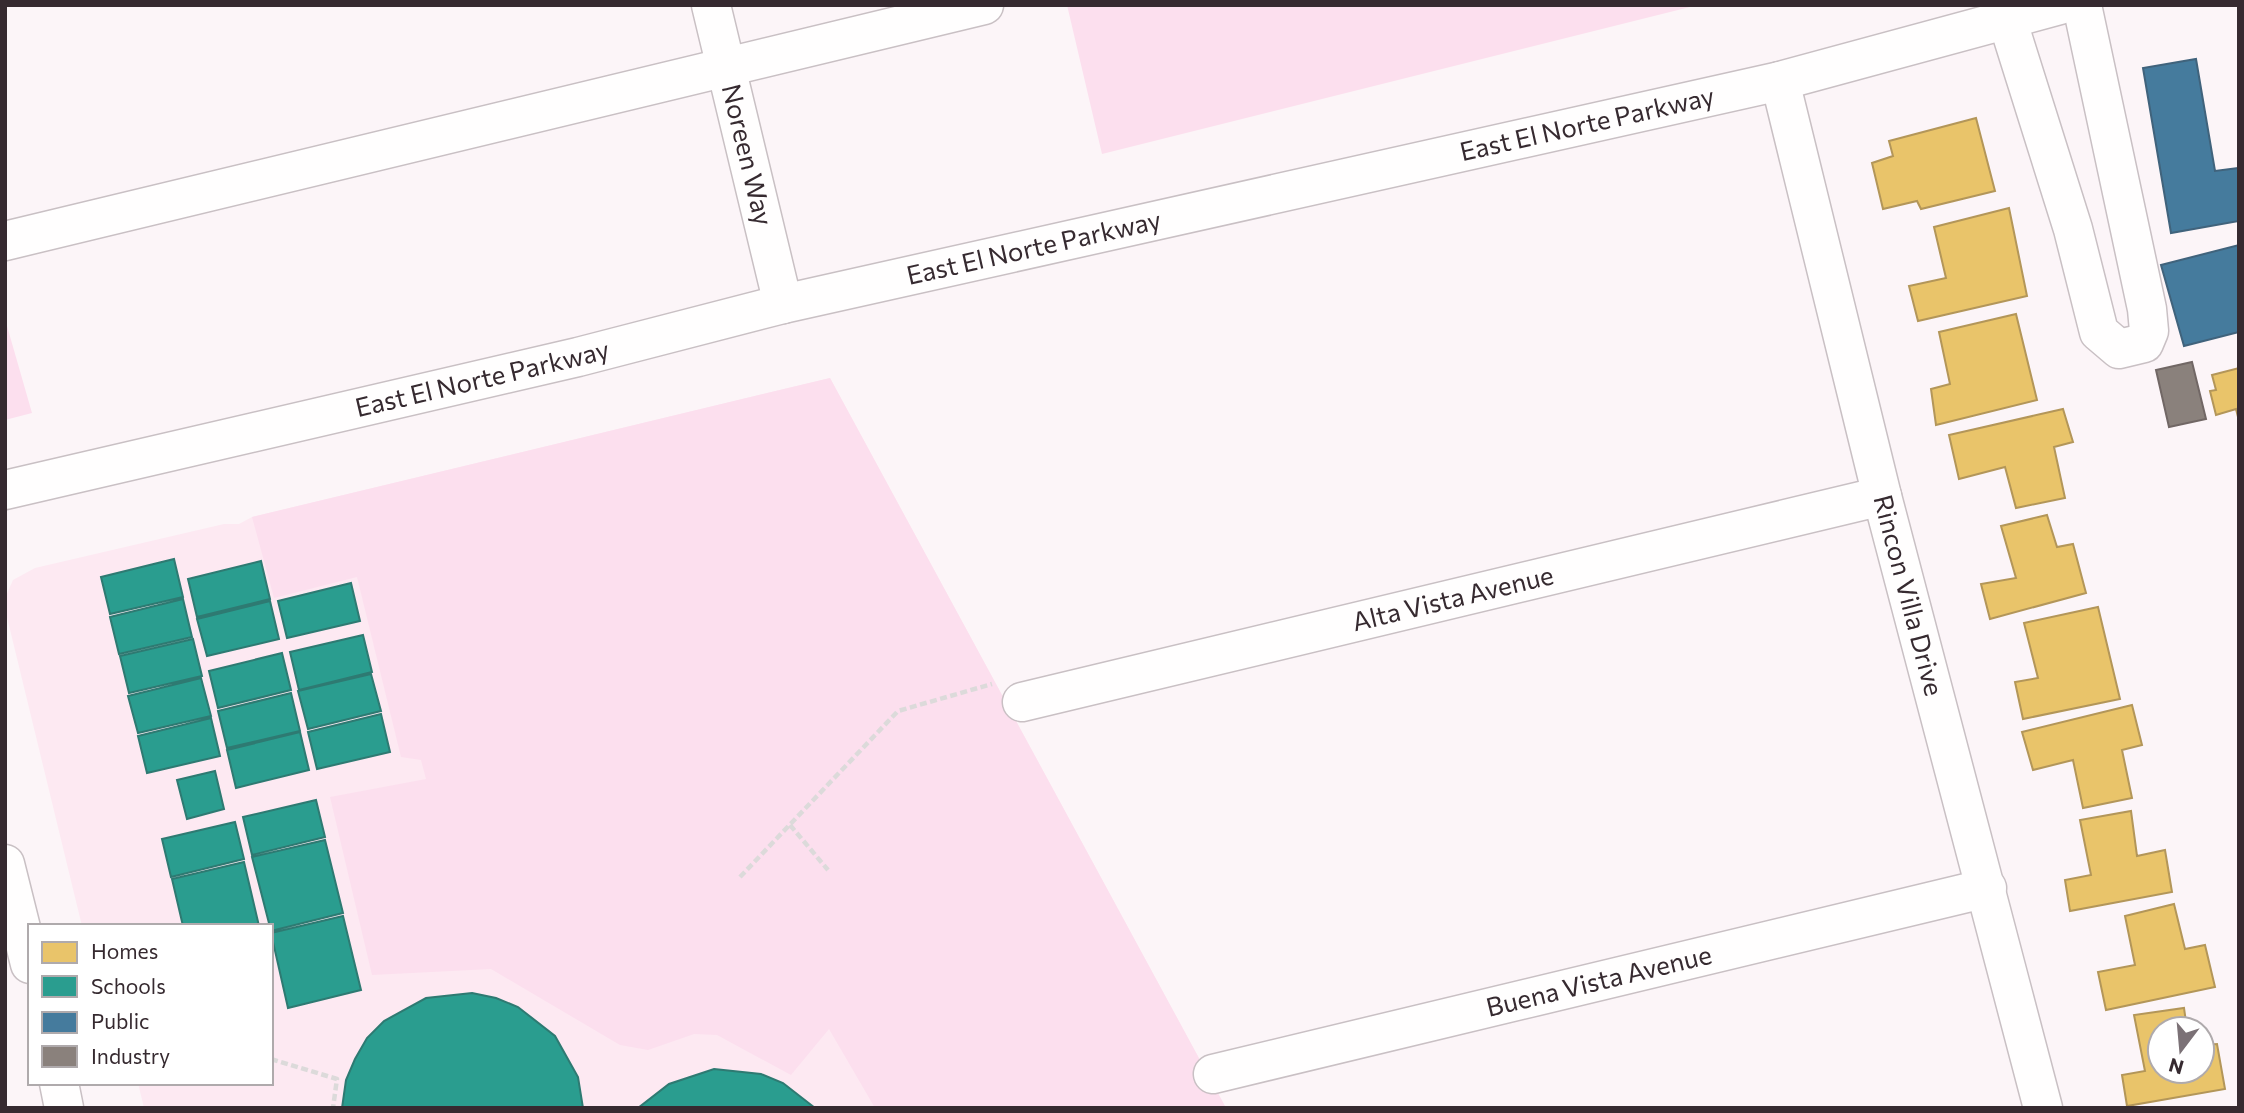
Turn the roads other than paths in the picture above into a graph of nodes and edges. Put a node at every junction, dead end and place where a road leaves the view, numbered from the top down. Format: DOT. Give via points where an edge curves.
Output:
graph roads {
  1 [pos="711,5"];
  2 [pos="984,5"];
  3 [pos="2060,5"];
  4 [pos="2082,5"];
  5 [pos="2007,19"];
  6 [pos="726,67"];
  7 [pos="1780,81"];
  8 [pos="5,241"];
  9 [pos="783,304"];
  10 [pos="5,490"];
  11 [pos="1882,496"];
  12 [pos="1009,692"];
  13 [pos="5,864"];
  14 [pos="1987,888"];
  15 [pos="28,958"];
  16 [pos="28,967"];
  17 [pos="5,974"];
  18 [pos="1213,1074"];
  19 [pos="58,1085"];
  20 [pos="64,1108"];
  21 [pos="2043,1108"];
  1 -- 6 [label="street, Noreen Way"];
  2 -- 6 [label="street"];
  3 -- 5 [label="street, East El Norte Parkway"];
  4 -- 5 [label="street" via="2147,309 2149,331 2144,343 2119,349 2099,332 2073,229"];
  5 -- 7 [label="street, East El Norte Parkway"];
  6 -- 8 [label="street"];
  6 -- 9 [label="street, Noreen Way"];
  7 -- 9 [label="street, East El Norte Parkway"];
  7 -- 11 [label="street, Rincon Villa Drive"];
  9 -- 10 [label="street, East El Norte Parkway" via="578,357"];
  11 -- 12 [label="street, Alta Vista Avenue"];
  11 -- 14 [label="street, Rincon Villa Drive"];
  13 -- 15 [label="street"];
  14 -- 18 [label="street, Buena Vista Avenue"];
  14 -- 21 [label="street, Rincon Villa Drive"];
  16 -- 17 [label="street"];
  19 -- 20 [label="street"];
}
